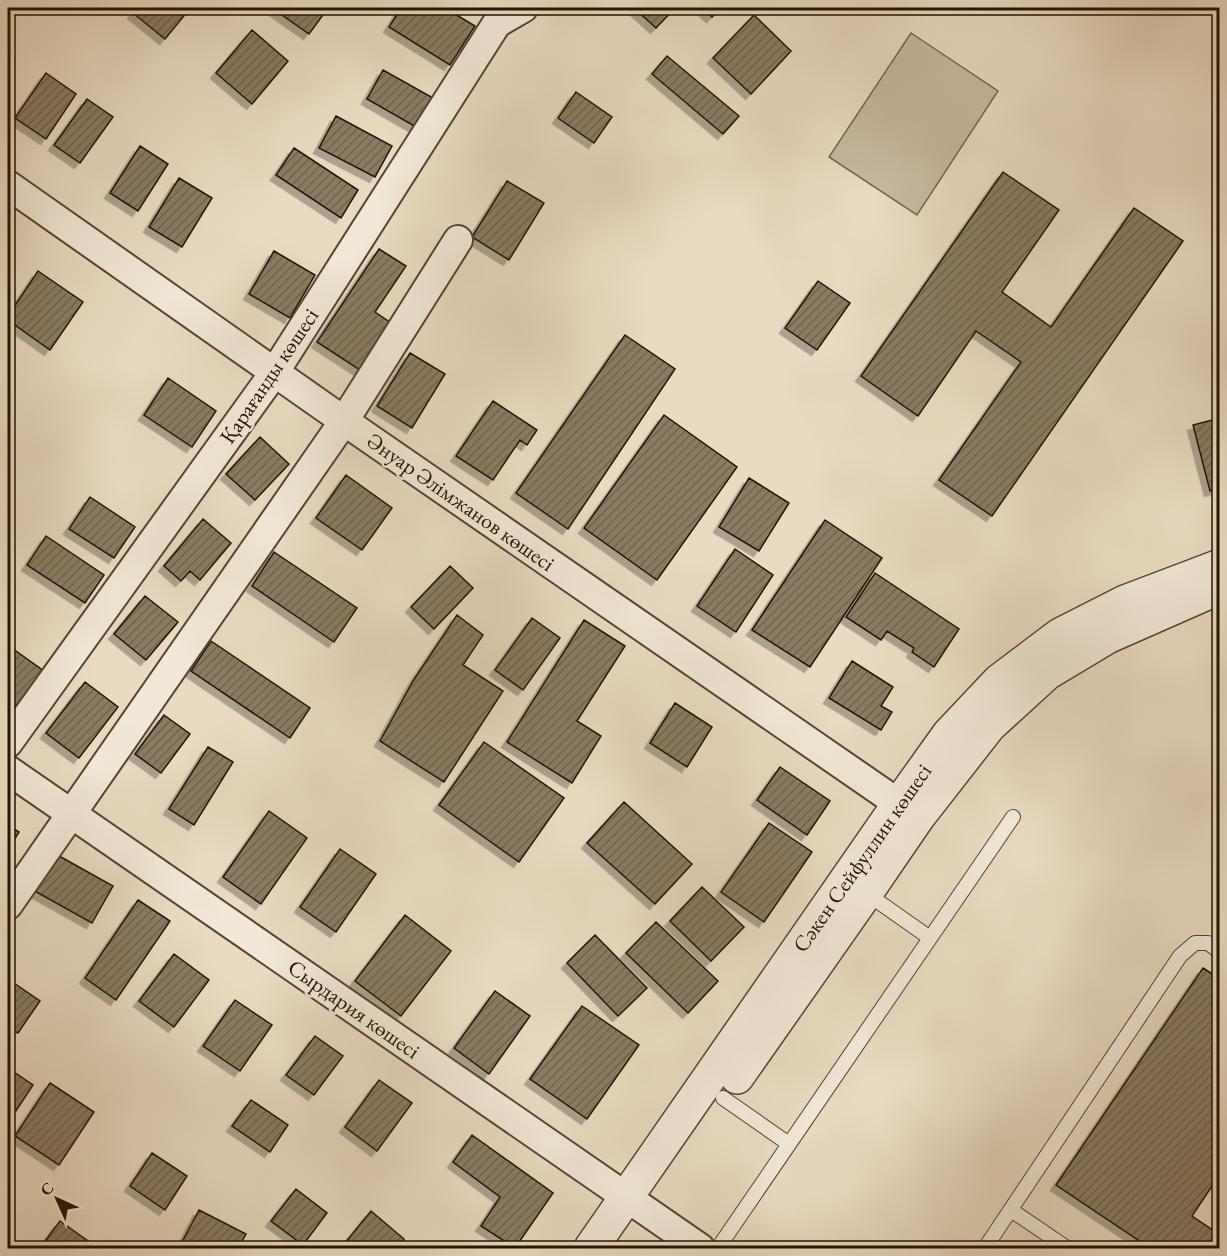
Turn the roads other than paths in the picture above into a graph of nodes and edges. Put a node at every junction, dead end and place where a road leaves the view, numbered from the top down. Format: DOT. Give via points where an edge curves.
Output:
graph roads {
  1 [pos="523,8"];
  2 [pos="8,185"];
  3 [pos="458,240"];
  4 [pos="274,373"];
  5 [pos="344,421"];
  6 [pos="1220,566"];
  7 [pos="1220,589"];
  8 [pos="8,743"];
  9 [pos="8,770"];
  10 [pos="908,810"];
  11 [pos="71,814"];
  12 [pos="1013,817"];
  13 [pos="866,894"];
  14 [pos="8,905"];
  15 [pos="930,938"];
  16 [pos="1220,952"];
  17 [pos="723,1098"];
  18 [pos="789,1144"];
  19 [pos="635,1203"];
  20 [pos="1011,1210"];
  21 [pos="591,1248"];
  22 [pos="617,1248"];
  23 [pos="700,1248"];
  24 [pos="718,1248"];
  25 [pos="985,1248"];
  26 [pos="1067,1248"];
  1 -- 4 [label="street, Қарағанды көшесі" via="497,23"];
  2 -- 4 [label="street, Әнуар Әлімжанов көшесі"];
  3 -- 5 [label="street"];
  4 -- 5 [label="street, Әнуар Әлімжанов көшесі"];
  4 -- 8 [label="street, Қарағанды көшесі"];
  5 -- 10 [label="street, Әнуар Әлімжанов көшесі"];
  5 -- 11 [label="street"];
  6 -- 10 [label="street, Сәкен Сейфуллин көшесі" via="1125,602 1060,635 999,681 949,734"];
  7 -- 10 [label="street, Сәкен Сейфуллин көшесі" via="1107,637 1047,673"];
  9 -- 11 [label="street, Сырдария көшесі"];
  10 -- 13 [label="street, Сәкен Сейфуллин көшесі"];
  10 -- 19 [label="street, Сәкен Сейфуллин көшесі"];
  11 -- 14 [label="street"];
  11 -- 19 [label="street, Сырдария көшесі"];
  12 -- 15 [label="lane"];
  13 -- 15 [label="lane"];
  13 -- 17 [label="street, Сәкен Сейфуллин көшесі"];
  15 -- 18 [label="lane"];
  16 -- 20 [label="lane" via="1208,944 1195,943 1180,956"];
  17 -- 18 [label="lane"];
  17 -- 19 [label="street, Сәкен Сейфуллин көшесі"];
  18 -- 24 [label="lane"];
  19 -- 21 [label="street, Сәкен Сейфуллин көшесі"];
  19 -- 22 [label="street, Сәкен Сейфуллин көшесі"];
  19 -- 23 [label="street, Сырдария көшесі"];
  20 -- 25 [label="lane"];
  20 -- 26 [label="lane"];
}
